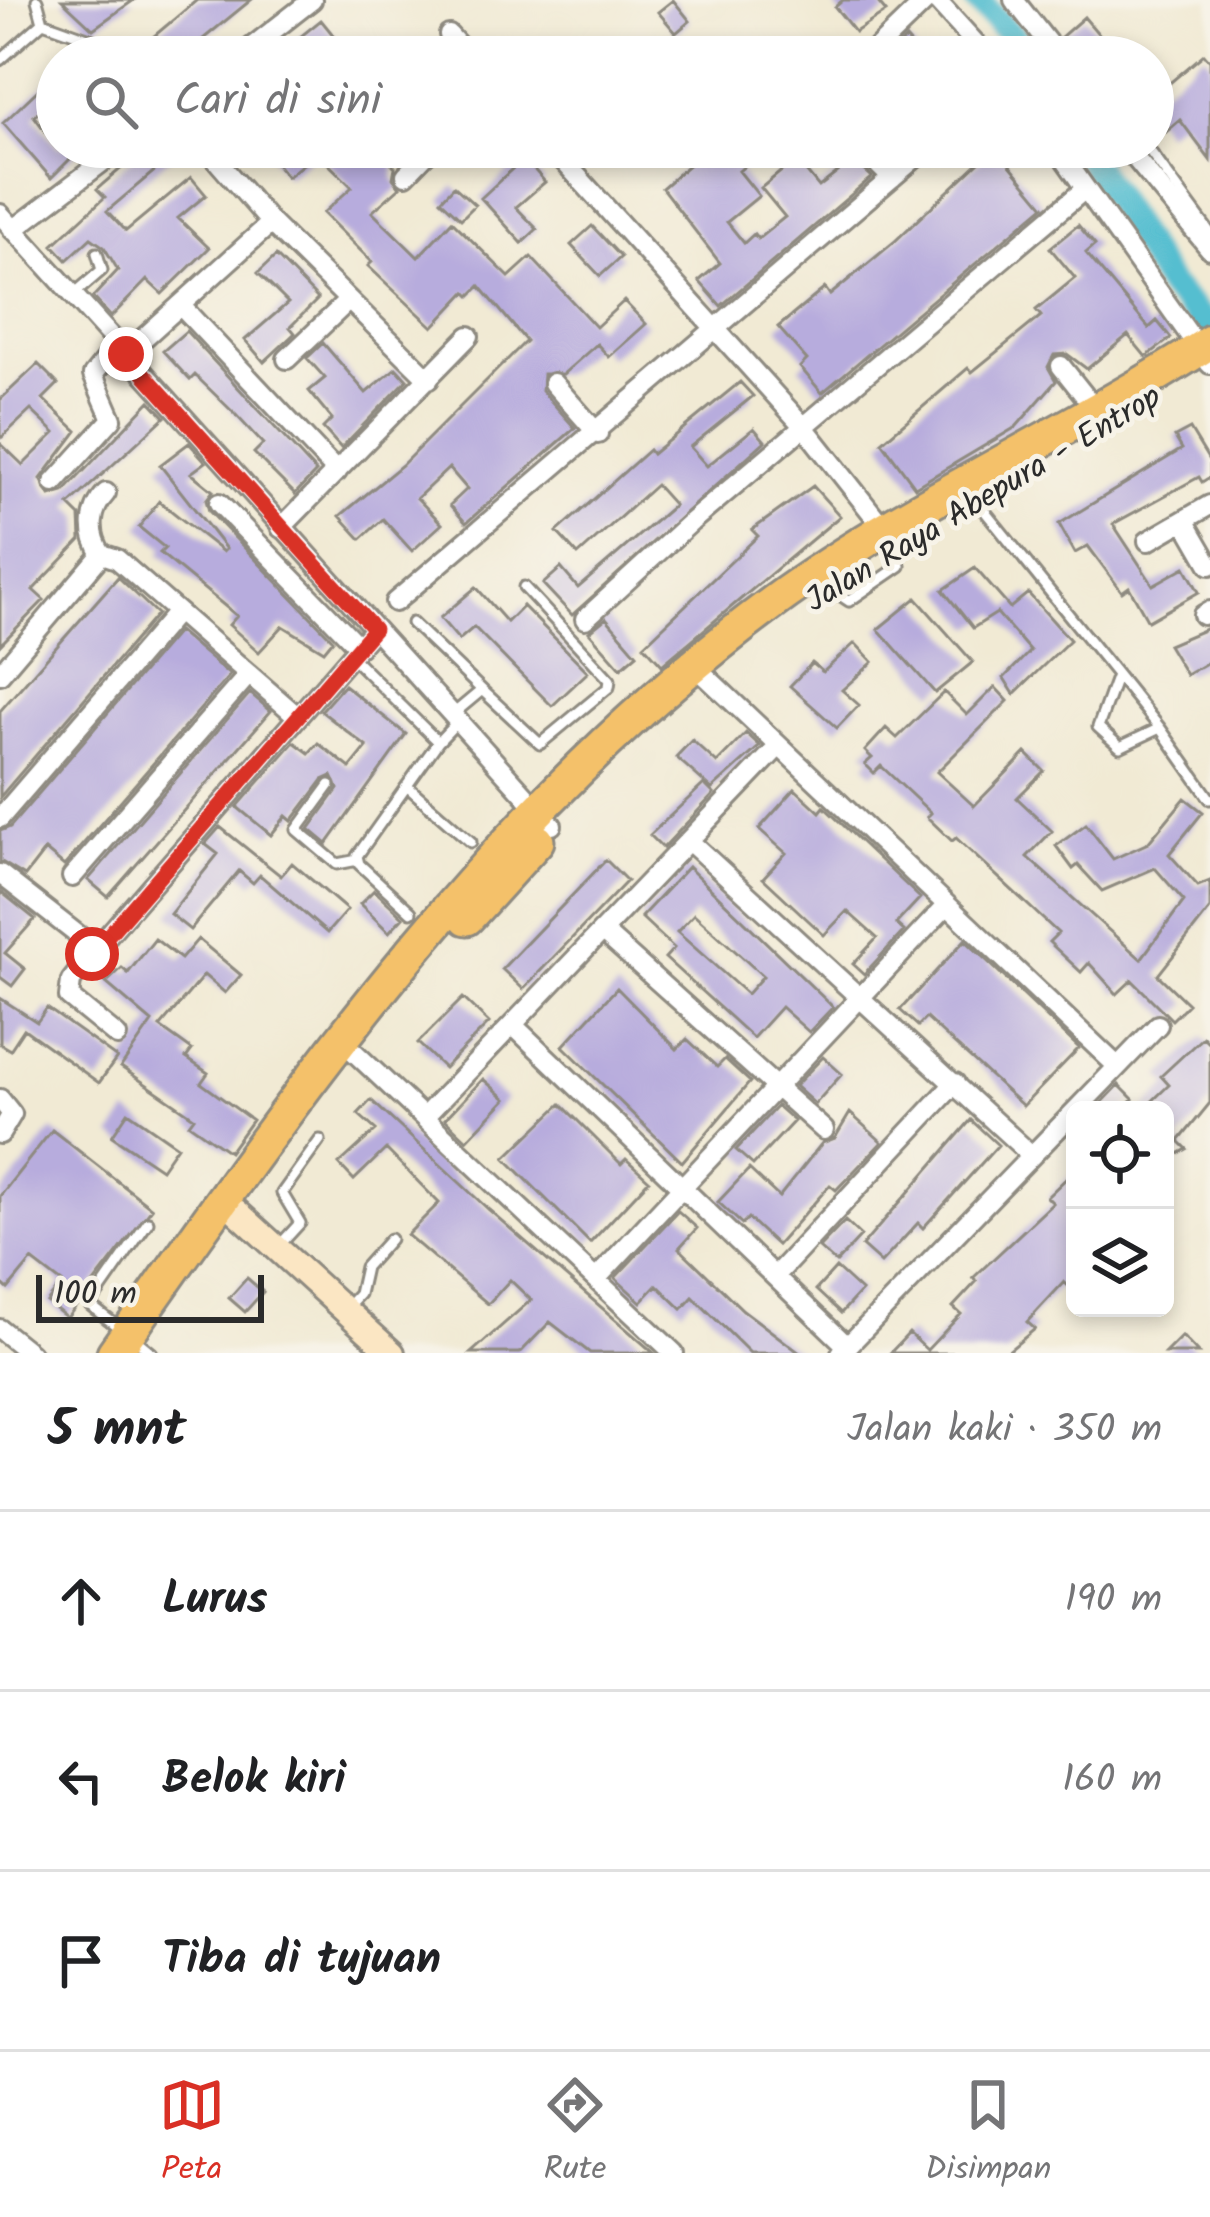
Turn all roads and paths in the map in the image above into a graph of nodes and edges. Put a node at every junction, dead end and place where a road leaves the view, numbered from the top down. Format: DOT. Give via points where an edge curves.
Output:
graph roads {
  1 [pos="37,0"];
  2 [pos="312,0"];
  3 [pos="931,0"];
  4 [pos="1014,0"];
  5 [pos="43,22"];
  6 [pos="82,36"];
  7 [pos="266,36"];
  8 [pos="891,36"];
  9 [pos="967,36"];
  10 [pos="1042,36"];
  11 [pos="0,60"];
  12 [pos="90,168"];
  13 [pos="223,168"];
  14 [pos="413,168"];
  15 [pos="570,168"];
  16 [pos="882,168"];
  17 [pos="904,168"];
  18 [pos="1070,168"];
  19 [pos="1143,168"];
  20 [pos="1162,168"];
  21 [pos="406,175"];
  22 [pos="892,178"];
  23 [pos="1085,189"];
  24 [pos="7,222"];
  25 [pos="271,223"];
  26 [pos="1210,233"];
  27 [pos="1210,249"];
  28 [pos="97,253"];
  29 [pos="73,295"];
  30 [pos="348,302"];
  31 [pos="180,305"];
  32 [pos="718,330"];
  33 [pos="470,336"];
  34 [pos="122,349"];
  35 [pos="1207,353"];
  36 [pos="287,359"];
  37 [pos="1061,366"];
  38 [pos="429,379"];
  39 [pos="554,383"];
  40 [pos="1096,410"];
  41 [pos="804,427"];
  42 [pos="598,434"];
  43 [pos="337,472"];
  44 [pos="54,483"];
  45 [pos="106,493"];
  46 [pos="976,500"];
  47 [pos="219,503"];
  48 [pos="1210,505"];
  49 [pos="1184,520"];
  50 [pos="281,528"];
  51 [pos="892,537"];
  52 [pos="1148,541"];
  53 [pos="102,554"];
  54 [pos="1210,565"];
  55 [pos="524,587"];
  56 [pos="395,602"];
  57 [pos="177,612"];
  58 [pos="585,620"];
  59 [pos="412,623"];
  60 [pos="374,629"];
  61 [pos="355,651"];
  62 [pos="702,672"];
  63 [pos="0,674"];
  64 [pos="249,674"];
  65 [pos="1117,675"];
  66 [pos="482,690"];
  67 [pos="297,716"];
  68 [pos="455,718"];
  69 [pos="1160,728"];
  70 [pos="438,742"];
  71 [pos="778,747"];
  72 [pos="331,785"];
  73 [pos="408,787"];
  74 [pos="1210,799"];
  75 [pos="544,817"];
  76 [pos="0,818"];
  77 [pos="689,841"];
  78 [pos="471,842"];
  79 [pos="358,860"];
  80 [pos="0,874"];
  81 [pos="72,878"];
  82 [pos="947,905"];
  83 [pos="411,912"];
  84 [pos="603,932"];
  85 [pos="96,949"];
  86 [pos="860,996"];
  87 [pos="1158,1025"];
  88 [pos="515,1027"];
  89 [pos="117,1036"];
  90 [pos="353,1051"];
  91 [pos="1116,1065"];
  92 [pos="955,1083"];
  93 [pos="773,1087"];
  94 [pos="0,1100"];
  95 [pos="426,1115"];
  96 [pos="824,1130"];
  97 [pos="0,1134"];
  98 [pos="320,1140"];
  99 [pos="1030,1154"];
  100 [pos="682,1186"];
  101 [pos="236,1211"];
  102 [pos="148,1222"];
  103 [pos="391,1239"];
  104 [pos="277,1248"];
  105 [pos="776,1275"];
  106 [pos="597,1278"];
  107 [pos="345,1309"];
  108 [pos="0,1329"];
  109 [pos="375,1347"];
  110 [pos="134,1348"];
  111 [pos="844,1350"];
  112 [pos="30,1353"];
  113 [pos="674,1353"];
  1 -- 5 [label="lane"];
  2 -- 7 [label="street"];
  3 -- 8 [label="street"];
  3 -- 9 [label="street"];
  4 -- 10 [label="street"];
  5 -- 6 [label="lane"];
  5 -- 11 [label="lane"];
  12 -- 24 [label="street"];
  13 -- 25 [label="street"];
  14 -- 21 [label="street"];
  15 -- 32 [label="street"];
  16 -- 22 [label="street"];
  17 -- 22 [label="street"];
  18 -- 23 [label="street"];
  19 -- 27 [label="street"];
  20 -- 26 [label="lane"];
  22 -- 32 [label="street"];
  23 -- 35 [label="street"];
  23 -- 41 [label="street"];
  24 -- 29 [label="street"];
  25 -- 30 [label="street"];
  25 -- 31 [label="street"];
  28 -- 29 [label="lane" via="102,270"];
  29 -- 34 [label="street"];
  30 -- 36 [label="street"];
  30 -- 38 [label="street"];
  31 -- 34 [label="street"];
  31 -- 43 [label="street"];
  32 -- 41 [label="street"];
  32 -- 42 [label="street"];
  33 -- 38 [label="street"];
  34 -- 44 [label="street" via="93,375 112,419"];
  34 -- 50 [label="street"];
  35 -- 40 [label="highway"];
  35 -- 46 [label="highway, Jalan Raya Abepura - Entrop"];
  37 -- 40 [label="street"];
  38 -- 43 [label="street"];
  39 -- 42 [label="street"];
  40 -- 51 [label="highway"];
  41 -- 51 [label="street"];
  41 -- 58 [label="street"];
  42 -- 56 [label="street"];
  43 -- 50 [label="street"];
  45 -- 53 [label="street" via="92,521"];
  46 -- 51 [label="highway, Jalan Raya Abepura - Entrop"];
  46 -- 65 [label="lane"];
  47 -- 61 [label="street"];
  48 -- 49 [label="street"];
  49 -- 52 [label="street"];
  49 -- 54 [label="street"];
  50 -- 60 [label="street"];
  51 -- 62 [label="highway, Jalan Raya Abepura - Entrop" via="831,590"];
  51 -- 62 [label="highway" via="779,599"];
  53 -- 57 [label="street"];
  53 -- 63 [label="street"];
  55 -- 66 [label="lane" via="609,687 540,744"];
  57 -- 64 [label="street"];
  57 -- 76 [label="street"];
  59 -- 66 [label="lane"];
  60 -- 61 [label="street"];
  60 -- 68 [label="street"];
  61 -- 67 [label="street"];
  61 -- 70 [label="lane"];
  62 -- 71 [label="street"];
  62 -- 75 [label="highway"];
  64 -- 67 [label="street"];
  64 -- 81 [label="street"];
  65 -- 69 [label="lane"];
  65 -- 69 [label="lane" via="1098,727 1120,747"];
  66 -- 68 [label="lane"];
  67 -- 85 [label="street"];
  68 -- 70 [label="lane"];
  68 -- 75 [label="street"];
  69 -- 74 [label="lane"];
  70 -- 73 [label="lane"];
  71 -- 77 [label="street"];
  71 -- 82 [label="street"];
  72 -- 79 [label="lane" via="298,830 337,864"];
  73 -- 78 [label="lane"];
  73 -- 79 [label="lane"];
  75 -- 90 [label="highway"];
  75 -- 110 [label="highway" via="336,1040"];
  77 -- 84 [label="street"];
  77 -- 86 [label="street"];
  79 -- 83 [label="lane"];
  80 -- 85 [label="street"];
  82 -- 86 [label="street"];
  82 -- 91 [label="street"];
  84 -- 88 [label="street"];
  84 -- 93 [label="street"];
  85 -- 89 [label="street" via="71,981 69,997"];
  86 -- 92 [label="street"];
  86 -- 93 [label="street"];
  87 -- 91 [label="street"];
  88 -- 95 [label="street"];
  88 -- 100 [label="street"];
  90 -- 95 [label="street"];
  90 -- 101 [label="highway"];
  91 -- 99 [label="street"];
  92 -- 99 [label="street"];
  92 -- 105 [label="street"];
  93 -- 96 [label="street"];
  93 -- 100 [label="street"];
  94 -- 97 [label="street" via="12,1114"];
  95 -- 106 [label="street"];
  98 -- 104 [label="lane" via="282,1193 300,1222"];
  99 -- 111 [label="street"];
  100 -- 105 [label="street"];
  100 -- 106 [label="street"];
  101 -- 104 [label="street"];
  101 -- 110 [label="highway"];
  102 -- 110 [label="lane" via="89,1305"];
  103 -- 107 [label="lane" via="364,1267 359,1294"];
  104 -- 107 [label="street"];
  105 -- 111 [label="street"];
  106 -- 113 [label="street"];
  107 -- 109 [label="street"];
  108 -- 112 [label="street"];
}
